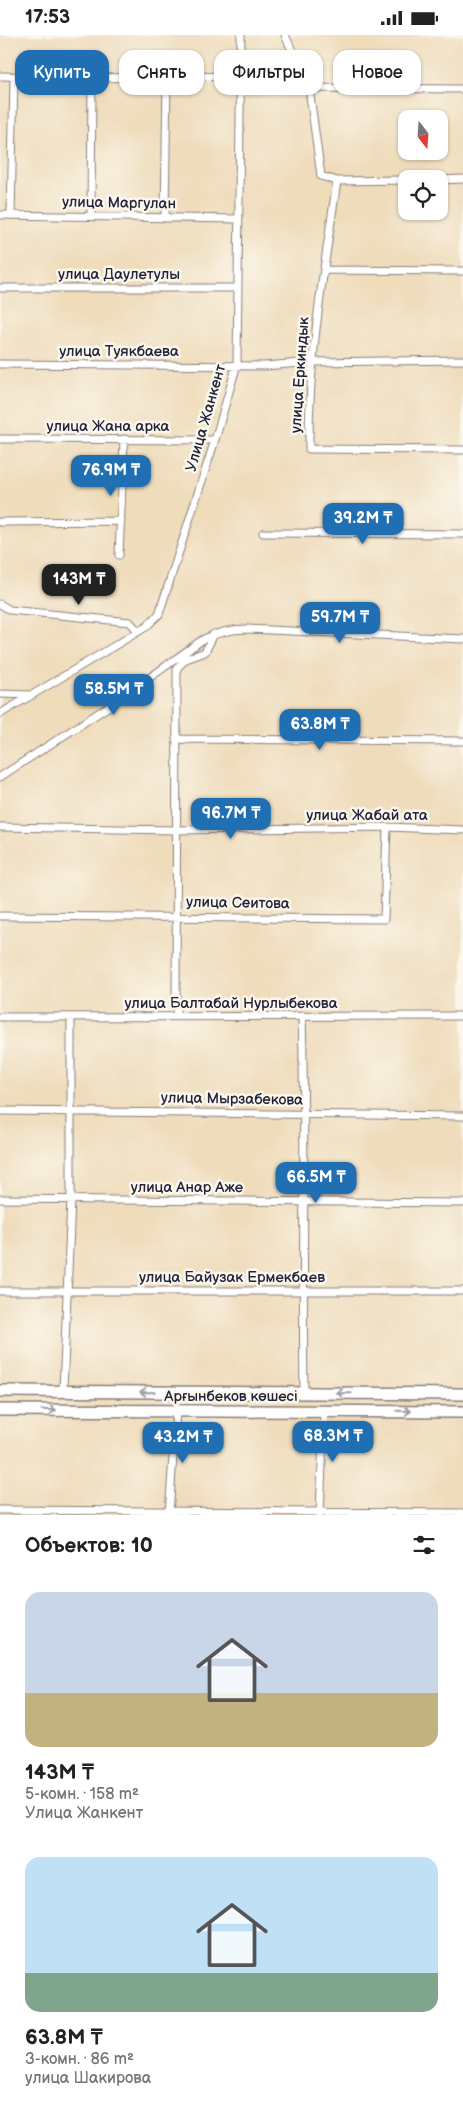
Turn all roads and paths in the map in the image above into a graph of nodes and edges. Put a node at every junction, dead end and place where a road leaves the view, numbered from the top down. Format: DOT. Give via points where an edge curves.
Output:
graph roads {
  1 [pos="240,35"];
  2 [pos="285,35"];
  3 [pos="240,50"];
  4 [pos="292,50"];
  5 [pos="0,77"];
  6 [pos="14,77"];
  7 [pos="323,89"];
  8 [pos="463,89"];
  9 [pos="92,95"];
  10 [pos="167,95"];
  11 [pos="240,95"];
  12 [pos="310,95"];
  13 [pos="448,179"];
  14 [pos="463,179"];
  15 [pos="398,180"];
  16 [pos="337,181"];
  17 [pos="0,215"];
  18 [pos="11,215"];
  19 [pos="91,216"];
  20 [pos="165,217"];
  21 [pos="238,219"];
  22 [pos="324,270"];
  23 [pos="463,271"];
  24 [pos="0,288"];
  25 [pos="238,288"];
  26 [pos="463,360"];
  27 [pos="313,362"];
  28 [pos="0,364"];
  29 [pos="237,364"];
  30 [pos="0,439"];
  31 [pos="124,439"];
  32 [pos="215,440"];
  33 [pos="463,450"];
  34 [pos="121,521"];
  35 [pos="0,522"];
  36 [pos="263,533"];
  37 [pos="463,534"];
  38 [pos="119,555"];
  39 [pos="0,605"];
  40 [pos="138,631"];
  41 [pos="214,633"];
  42 [pos="463,639"];
  43 [pos="0,695"];
  44 [pos="32,695"];
  45 [pos="0,714"];
  46 [pos="176,739"];
  47 [pos="463,741"];
  48 [pos="0,777"];
  49 [pos="0,827"];
  50 [pos="387,827"];
  51 [pos="175,830"];
  52 [pos="463,830"];
  53 [pos="0,916"];
  54 [pos="176,917"];
  55 [pos="176,1016"];
  56 [pos="302,1016"];
  57 [pos="463,1016"];
  58 [pos="0,1017"];
  59 [pos="71,1017"];
  60 [pos="0,1111"];
  61 [pos="71,1111"];
  62 [pos="305,1114"];
  63 [pos="463,1116"];
  64 [pos="0,1199"];
  65 [pos="72,1200"];
  66 [pos="305,1202"];
  67 [pos="463,1203"];
  68 [pos="67,1290"];
  69 [pos="0,1291"];
  70 [pos="302,1291"];
  71 [pos="463,1291"];
  72 [pos="0,1391"];
  73 [pos="63,1391"];
  74 [pos="304,1393"];
  75 [pos="463,1394"];
  76 [pos="0,1410"];
  77 [pos="324,1410"];
  78 [pos="176,1412"];
  79 [pos="463,1412"];
  80 [pos="0,1510"];
  81 [pos="463,1513"];
  82 [pos="169,1514"];
  83 [pos="320,1514"];
  1 -- 3 [label="street, Улица Жанкент"];
  2 -- 4 [label="street"];
  5 -- 6 [label="street"];
  6 -- 18 [label="street"];
  7 -- 8 [label="street"];
  9 -- 19 [label="street"];
  10 -- 20 [label="street"];
  11 -- 21 [label="street, Улица Жанкент"];
  12 -- 16 [label="street" via="321,176"];
  13 -- 14 [label="street"];
  15 -- 16 [label="street"];
  16 -- 22 [label="street, улица Еркиндык"];
  17 -- 18 [label="street, улица Маргулан"];
  18 -- 19 [label="street, улица Маргулан"];
  19 -- 20 [label="street, улица Маргулан"];
  20 -- 21 [label="street, улица Маргулан"];
  21 -- 25 [label="street, Улица Жанкент"];
  22 -- 23 [label="street"];
  22 -- 27 [label="street, улица Еркиндык"];
  24 -- 25 [label="street, улица Даулетулы"];
  25 -- 29 [label="street, Улица Жанкент"];
  26 -- 27 [label="street, улица Туякбаева"];
  27 -- 29 [label="street, улица Туякбаева" via="265,366"];
  27 -- 33 [label="street, улица Еркиндык" via="309,449"];
  28 -- 29 [label="street, улица Туякбаева"];
  29 -- 32 [label="street, Улица Жанкент"];
  30 -- 31 [label="street, улица Жана арка"];
  31 -- 32 [label="street, улица Жана арка"];
  31 -- 34 [label="street"];
  32 -- 40 [label="street, Улица Жанкент" via="159,614"];
  34 -- 35 [label="street"];
  34 -- 38 [label="street"];
  36 -- 37 [label="street"];
  39 -- 40 [label="street" via="10,610 130,622"];
  40 -- 44 [label="street, Улица Жанкент"];
  41 -- 42 [label="street" via="247,629"];
  41 -- 46 [label="street" via="206,652 186,659 177,668"];
  41 -- 48 [label="street" via="124,697"];
  43 -- 44 [label="street"];
  44 -- 45 [label="street, Улица Жанкент"];
  46 -- 47 [label="street"];
  46 -- 51 [label="street"];
  49 -- 51 [label="street, улица Жабай ата"];
  50 -- 51 [label="street, улица Жабай ата"];
  50 -- 52 [label="street, улица Жабай ата"];
  50 -- 54 [label="street, улица Сеитова" via="384,919"];
  51 -- 54 [label="street"];
  53 -- 54 [label="street, улица Сеитова"];
  54 -- 55 [label="street"];
  55 -- 56 [label="street, улица Балтабай Нурлыбекова"];
  55 -- 59 [label="street, улица Балтабай Нурлыбекова"];
  56 -- 57 [label="street, улица Балтабай Нурлыбекова"];
  56 -- 62 [label="street"];
  58 -- 59 [label="street, улица Балтабай Нурлыбекова"];
  59 -- 61 [label="street"];
  60 -- 61 [label="street, улица Мырзабекова"];
  61 -- 62 [label="street, улица Мырзабекова"];
  61 -- 65 [label="street"];
  62 -- 63 [label="street, улица Мырзабекова"];
  62 -- 66 [label="street"];
  64 -- 65 [label="street, улица Анар Аже"];
  65 -- 66 [label="street, улица Анар Аже"];
  65 -- 68 [label="street"];
  66 -- 67 [label="street, улица Анар Аже"];
  66 -- 70 [label="street"];
  68 -- 69 [label="street, улица Байузак Ермекбаев"];
  68 -- 70 [label="street, улица Байузак Ермекбаев"];
  68 -- 73 [label="street"];
  70 -- 71 [label="street, улица Байузак Ермекбаев"];
  70 -- 74 [label="street"];
  72 -- 73 [label="main road, Арғынбеков көшесі"];
  74 -- 73 [label="main road, Арғынбеков көшесі, one-way"];
  75 -- 74 [label="main road, Арғынбеков көшесі, one-way"];
  76 -- 78 [label="main road, Арғынбеков көшесі, one-way"];
  77 -- 78 [label="main road, Арғынбеков көшесі"];
  77 -- 79 [label="main road, Арғынбеков көшесі, one-way"];
  77 -- 83 [label="street"];
  78 -- 82 [label="street"];
  80 -- 82 [label="street"];
  81 -- 83 [label="street"];
  82 -- 83 [label="street"];
}
